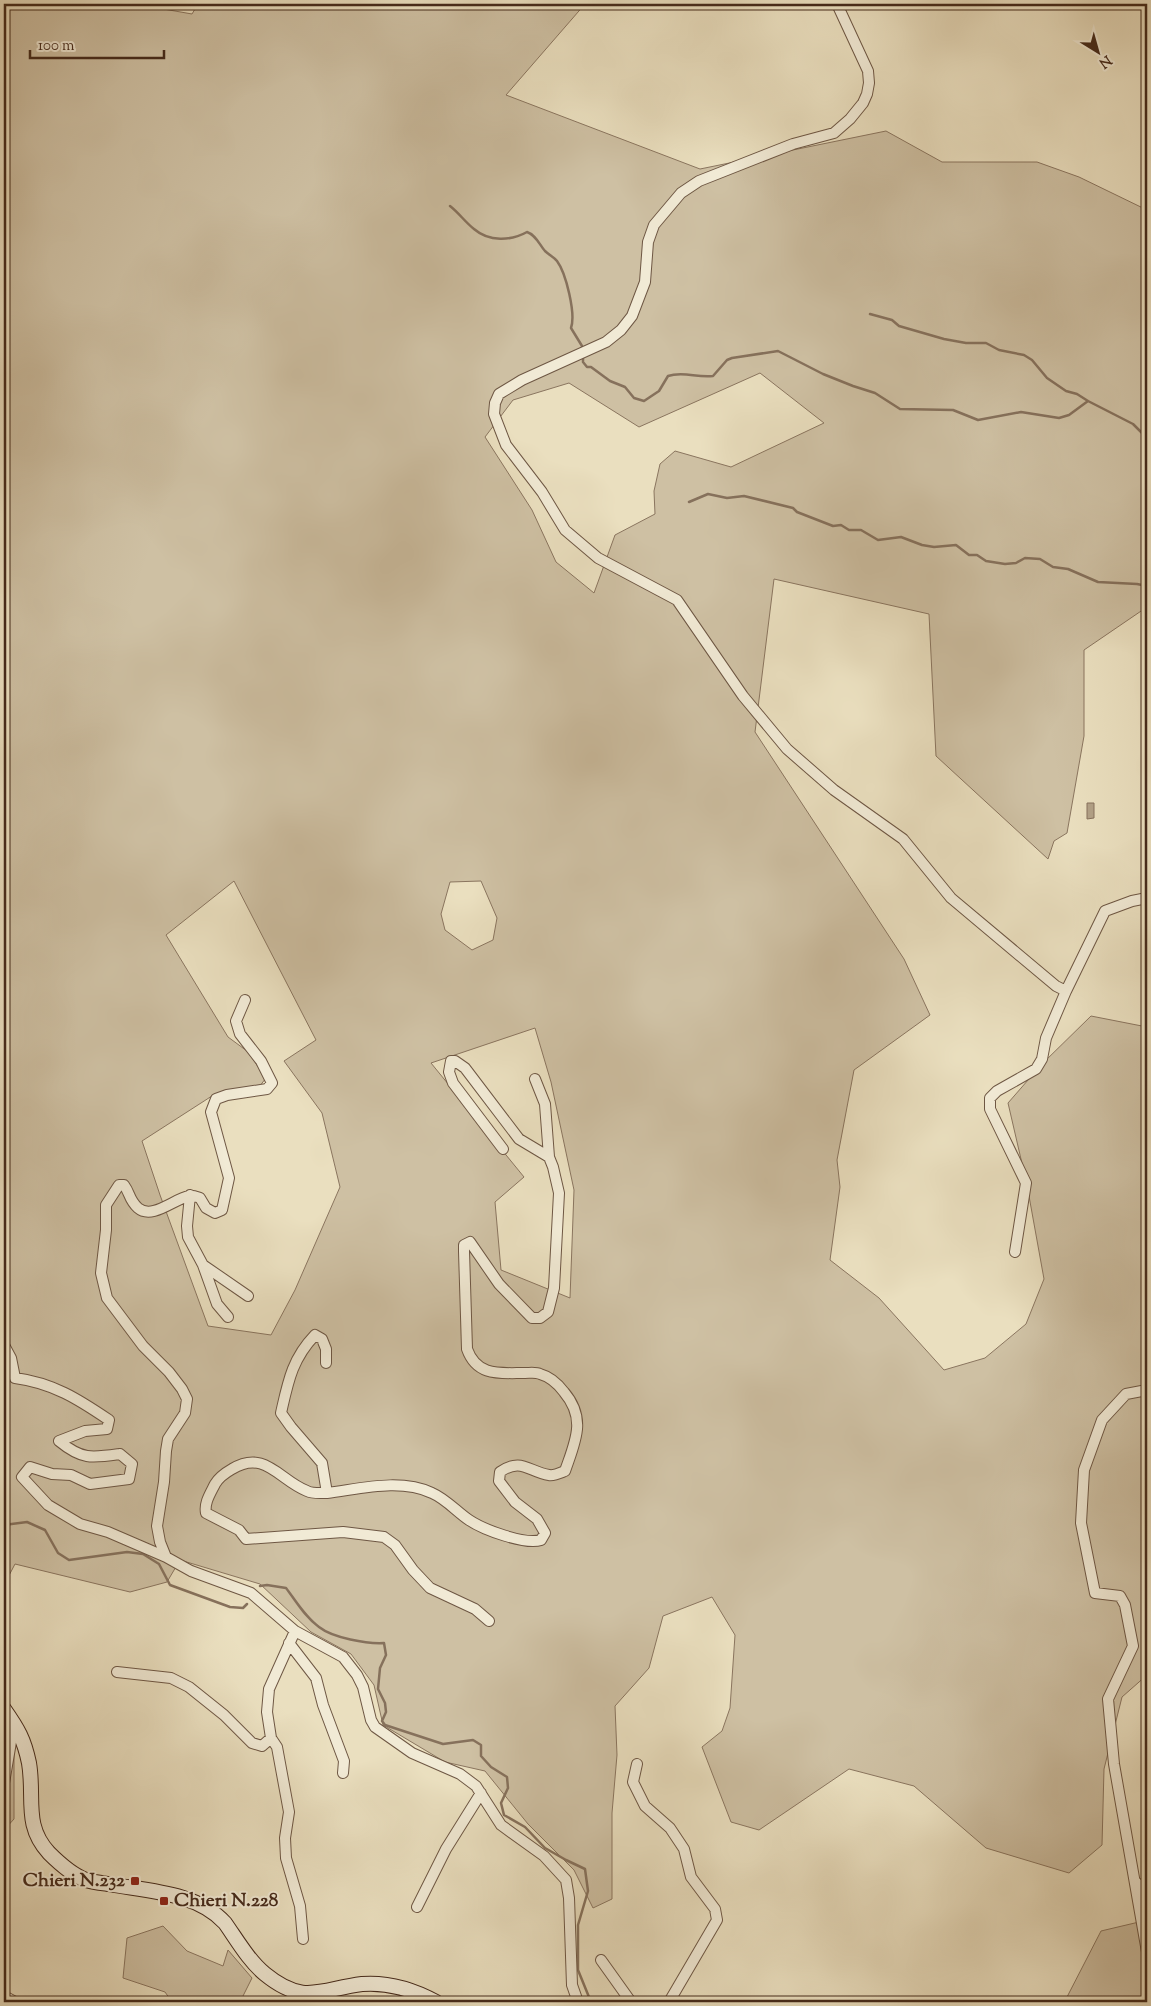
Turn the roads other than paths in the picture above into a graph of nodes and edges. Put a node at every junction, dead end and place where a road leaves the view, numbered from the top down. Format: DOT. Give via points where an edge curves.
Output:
graph roads {
  1 [pos="837,4"];
  2 [pos="1147,898"];
  3 [pos="1066,991"];
  4 [pos="245,1000"];
  5 [pos="536,1079"];
  6 [pos="503,1149"];
  7 [pos="549,1157"];
  8 [pos="190,1195"];
  9 [pos="1015,1252"];
  10 [pos="203,1265"];
  11 [pos="248,1296"];
  12 [pos="228,1317"];
  13 [pos="4,1345"];
  14 [pos="326,1363"];
  15 [pos="1147,1390"];
  16 [pos="326,1493"];
  17 [pos="166,1557"];
  18 [pos="489,1621"];
  19 [pos="295,1631"];
  20 [pos="289,1643"];
  21 [pos="117,1672"];
  22 [pos="4,1709"];
  23 [pos="4,1725"];
  24 [pos="271,1738"];
  25 [pos="637,1764"];
  26 [pos="343,1773"];
  27 [pos="4,1783"];
  28 [pos="481,1793"];
  29 [pos="1136,1882"];
  30 [pos="1147,1896"];
  31 [pos="416,1907"];
  32 [pos="303,1939"];
  33 [pos="1147,1952"];
  34 [pos="601,1960"];
  35 [pos="4,1996"];
  36 [pos="14,2002"];
  37 [pos="436,2002"];
  38 [pos="578,2002"];
  39 [pos="631,2002"];
  40 [pos="669,2002"];
  1 -- 3 [label="street" via="868,71 867,94 858,111 834,133 793,144 687,188 650,233 645,282 632,316 621,330 606,342 507,388 499,394 494,414 506,445 542,492 565,530 598,558 677,600 743,696 787,749 834,790 903,839 950,898"];
  2 -- 3 [label="street" via="1105,911"];
  3 -- 9 [label="street" via="1036,1069 990,1098 990,1108 1026,1182"];
  4 -- 8 [label="street" via="236,1020 240,1034 272,1083 267,1089 216,1099 211,1112 229,1178 222,1210 216,1213 206,1208 200,1198"];
  5 -- 7 [label="street" via="545,1104"];
  6 -- 7 [label="street" via="453,1083 449,1072 451,1062 466,1068 519,1139"];
  7 -- 16 [label="street" via="559,1193 554,1288 548,1312 540,1318 532,1318 499,1284 470,1242 464,1245 467,1349 471,1359 494,1373 539,1373 556,1381 573,1402 578,1420 565,1471 551,1475 521,1464 508,1466 500,1472 499,1481 506,1492 537,1519 545,1533 542,1540 534,1542 496,1532 471,1521 433,1493 403,1485"];
  8 -- 10 [label="street" via="188,1238"];
  8 -- 17 [label="street" via="148,1212 139,1210 124,1185 120,1185 106,1204 101,1273 106,1298 143,1346 169,1372 187,1399 185,1413 168,1439 166,1451 157,1526"];
  10 -- 11 [label="street"];
  10 -- 12 [label="street" via="217,1304"];
  13 -- 17 [label="street" via="11,1358 15,1378 63,1391 109,1420 107,1429 85,1431 59,1440 70,1450 90,1458 120,1454 132,1464 129,1479 90,1484 71,1475 52,1474 30,1467 22,1477 48,1505 80,1524 108,1532"];
  14 -- 16 [label="street" via="326,1349 322,1339 315,1335 304,1347 288,1378 281,1413 322,1463"];
  15 -- 29 [label="street" via="1126,1394 1102,1420 1084,1470 1081,1523 1095,1594 1120,1596 1125,1605 1133,1646 1108,1698 1114,1764"];
  16 -- 18 [label="street" via="309,1492 266,1465 243,1462 223,1474 205,1506 206,1513 239,1530 246,1538 343,1532 384,1537 395,1545 430,1588 474,1609"];
  17 -- 19 [label="street" via="191,1571 251,1593"];
  19 -- 20 [label="street"];
  19 -- 28 [label="street" via="343,1657 364,1687 371,1720 376,1727 412,1753 460,1774"];
  20 -- 24 [label="street" via="269,1689 267,1712"];
  20 -- 26 [label="street" via="316,1678 344,1761"];
  21 -- 24 [label="street" via="171,1678 189,1687 224,1715 252,1743 262,1746"];
  22 -- 37 [label="main road" via="21,1734 29,1764 33,1830 40,1843 67,1869 85,1880 201,1904 218,1916 265,1974 296,1992 308,1995 377,1984 420,1993"];
  23 -- 27 [label="street" via="11,1742"];
  24 -- 32 [label="street" via="276,1747 289,1812 286,1858 300,1906"];
  25 -- 40 [label="street" via="633,1782 645,1806 670,1828 684,1849 691,1877 716,1909 717,1920"];
  28 -- 31 [label="street" via="446,1849"];
  28 -- 38 [label="street" via="501,1825 544,1856 566,1880 572,1985"];
  29 -- 30 [label="street"];
  29 -- 33 [label="street"];
  34 -- 39 [label="street"];
  35 -- 36 [label="street"];
}
